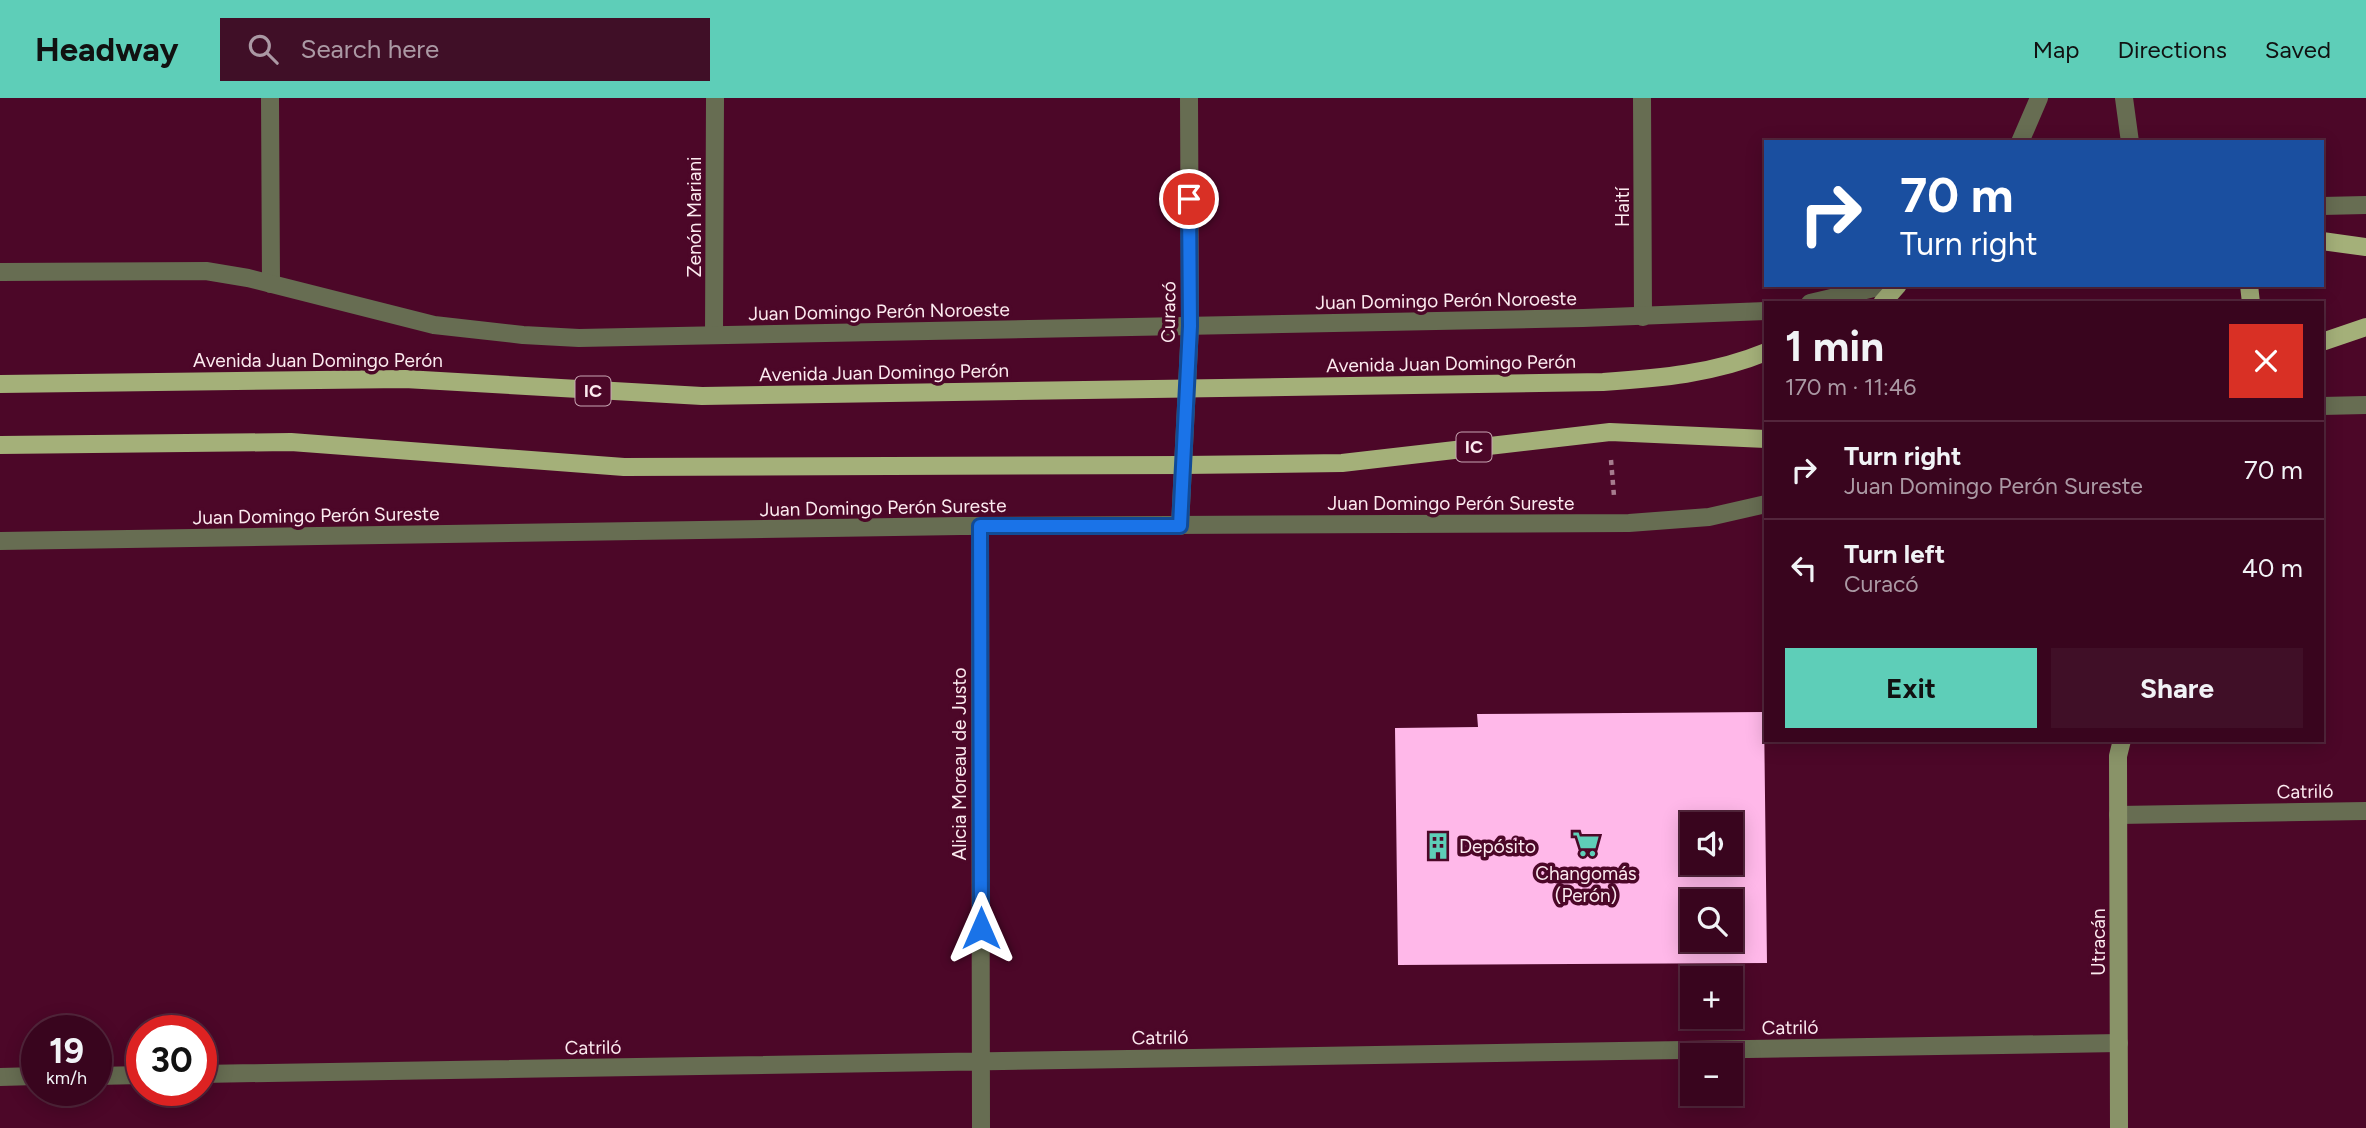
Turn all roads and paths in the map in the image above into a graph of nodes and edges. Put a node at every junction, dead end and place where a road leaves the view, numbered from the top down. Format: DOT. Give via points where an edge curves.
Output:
graph roads {
  1 [pos="270,98"];
  2 [pos="715,98"];
  3 [pos="1189,98"];
  4 [pos="1642,98"];
  5 [pos="2039,98"];
  6 [pos="2124,98"];
  7 [pos="2021,140"];
  8 [pos="2130,140"];
  9 [pos="2366,205"];
  10 [pos="2324,206"];
  11 [pos="2324,241"];
  12 [pos="2366,247"];
  13 [pos="0,272"];
  14 [pos="271,284"];
  15 [pos="1878,287"];
  16 [pos="1896,287"];
  17 [pos="1819,301"];
  18 [pos="1884,301"];
  19 [pos="1764,311"];
  20 [pos="1643,317"];
  21 [pos="1190,326"];
  22 [pos="2366,327"];
  23 [pos="714,335"];
  24 [pos="2324,341"];
  25 [pos="1764,353"];
  26 [pos="0,384"];
  27 [pos="1187,388"];
  28 [pos="2324,405"];
  29 [pos="2366,405"];
  30 [pos="1764,439"];
  31 [pos="0,445"];
  32 [pos="1611,458"];
  33 [pos="1183,466"];
  34 [pos="1764,505"];
  35 [pos="1615,509"];
  36 [pos="980,526"];
  37 [pos="1180,526"];
  38 [pos="0,541"];
  39 [pos="2117,745"];
  40 [pos="2366,811"];
  41 [pos="2118,814"];
  42 [pos="2119,1042"];
  43 [pos="981,1061"];
  44 [pos="217,1074"];
  45 [pos="21,1076"];
  46 [pos="0,1077"];
  47 [pos="981,1128"];
  48 [pos="2119,1128"];
  1 -- 14 [label="street"];
  2 -- 23 [label="street, Zenón Mariani"];
  3 -- 21 [label="street, Curacó"];
  4 -- 20 [label="street, Haití"];
  5 -- 7 [label="street"];
  6 -- 8 [label="street"];
  9 -- 10 [label="street"];
  11 -- 12 [label="main road"];
  13 -- 14 [label="street, Juan Domingo Perón Noroeste" via="197,270"];
  14 -- 23 [label="street, Juan Domingo Perón Noroeste" via="377,313 464,329 579,338"];
  15 -- 17 [label="street"];
  16 -- 18 [label="main road"];
  19 -- 20 [label="street, Juan Domingo Perón Noroeste"];
  20 -- 21 [label="street, Juan Domingo Perón Noroeste"];
  21 -- 23 [label="street, Juan Domingo Perón Noroeste"];
  21 -- 27 [label="street, Curacó"];
  22 -- 24 [label="main road"];
  25 -- 27 [label="main road, Avenida Juan Domingo Perón / IC" via="1684,376 1603,382"];
  26 -- 27 [label="main road, Avenida Juan Domingo Perón / IC" via="405,379 689,396"];
  27 -- 33 [label="street, Curacó"];
  28 -- 29 [label="street"];
  30 -- 33 [label="main road, IC" via="1610,432 1342,463"];
  31 -- 33 [label="main road, IC" via="291,442 624,467"];
  32 -- 35 [label="path"];
  33 -- 37 [label="street, Curacó"];
  34 -- 37 [label="street, Juan Domingo Perón Sureste" via="1709,517 1637,523"];
  36 -- 37 [label="street, Juan Domingo Perón Sureste"];
  36 -- 38 [label="street, Juan Domingo Perón Sureste"];
  36 -- 43 [label="street, Alicia Moreau de Justo"];
  39 -- 41 [label="main road, Utracán"];
  40 -- 41 [label="street, Catriló"];
  41 -- 42 [label="main road, Utracán"];
  42 -- 43 [label="street, Catriló"];
  42 -- 48 [label="main road, Utracán"];
  43 -- 44 [label="street, Catriló"];
  43 -- 47 [label="street, Alicia Moreau de Justo"];
  45 -- 46 [label="street"];
}
